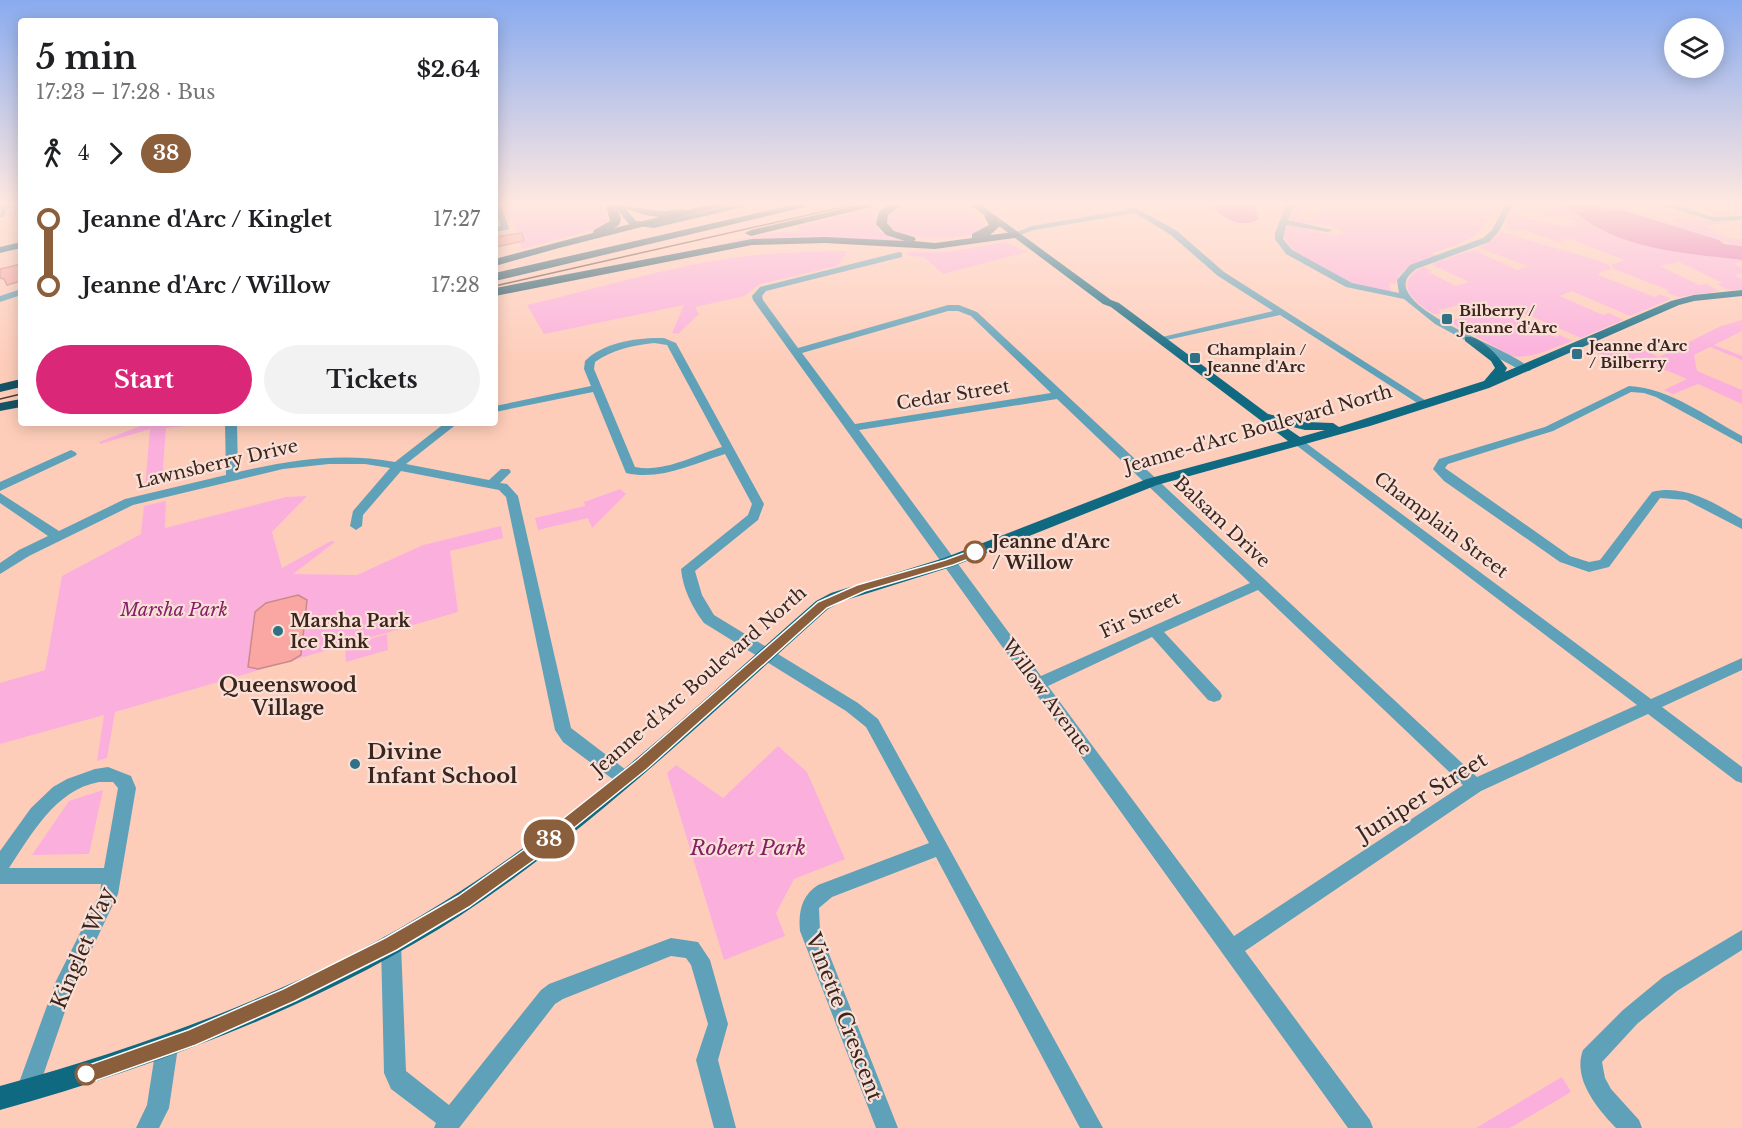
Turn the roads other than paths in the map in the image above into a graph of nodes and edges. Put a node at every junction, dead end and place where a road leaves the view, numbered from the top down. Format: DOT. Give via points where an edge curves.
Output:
graph roads {
  1 [pos="513,258"];
  2 [pos="579,258"];
  3 [pos="645,258"];
  4 [pos="666,258"];
  5 [pos="881,258"];
  6 [pos="1053,258"];
  7 [pos="1202,258"];
  8 [pos="1297,258"];
  9 [pos="1442,258"];
  10 [pos="498,262"];
  11 [pos="498,276"];
  12 [pos="498,291"];
  13 [pos="498,291"];
  14 [pos="18,293"];
  15 [pos="1742,293"];
  16 [pos="1406,297"];
  17 [pos="0,299"];
  18 [pos="1282,312"];
  19 [pos="1469,339"];
  20 [pos="1162,340"];
  21 [pos="796,352"];
  22 [pos="1526,369"];
  23 [pos="18,384"];
  24 [pos="1485,385"];
  25 [pos="0,388"];
  26 [pos="597,388"];
  27 [pos="1059,395"];
  28 [pos="1245,403"];
  29 [pos="18,404"];
  30 [pos="1426,404"];
  31 [pos="0,407"];
  32 [pos="498,408"];
  33 [pos="1366,423"];
  34 [pos="231,426"];
  35 [pos="448,426"];
  36 [pos="851,428"];
  37 [pos="1742,441"];
  38 [pos="1298,442"];
  39 [pos="728,449"];
  40 [pos="71,454"];
  41 [pos="399,466"];
  42 [pos="505,472"];
  43 [pos="232,476"];
  44 [pos="1152,482"];
  45 [pos="492,484"];
  46 [pos="0,487"];
  47 [pos="0,497"];
  48 [pos="1742,525"];
  49 [pos="356,526"];
  50 [pos="57,536"];
  51 [pos="949,562"];
  52 [pos="0,569"];
  53 [pos="1260,584"];
  54 [pos="1154,630"];
  55 [pos="765,654"];
  56 [pos="1742,664"];
  57 [pos="1038,684"];
  58 [pos="1214,696"];
  59 [pos="1649,706"];
  60 [pos="1742,776"];
  61 [pos="624,778"];
  62 [pos="1475,786"];
  63 [pos="940,847"];
  64 [pos="0,866"];
  65 [pos="0,876"];
  66 [pos="112,876"];
  67 [pos="1742,939"];
  68 [pos="391,944"];
  69 [pos="1231,949"];
  70 [pos="167,1047"];
  71 [pos="27,1091"];
  72 [pos="0,1098"];
  73 [pos="448,1124"];
  74 [pos="147,1128"];
  75 [pos="725,1128"];
  76 [pos="887,1128"];
  77 [pos="1092,1128"];
  78 [pos="1362,1128"];
  79 [pos="1631,1128"];
  1 -- 10 [label="highway"];
  2 -- 11 [label="highway"];
  3 -- 12 [label="highway"];
  4 -- 13 [label="highway"];
  5 -- 21 [label="street, Willow Avenue" via="764,289 757,296"];
  6 -- 20 [label="main road, Champlain Street"];
  7 -- 18 [label="street"];
  8 -- 16 [label="street" via="1349,285"];
  9 -- 16 [label="street" via="1403,276"];
  14 -- 17 [label="street"];
  15 -- 22 [label="main road, Jeanne-d'Arc Boulevard North" via="1670,304"];
  16 -- 19 [label="street"];
  18 -- 20 [label="street"];
  18 -- 30 [label="street"];
  19 -- 22 [label="street"];
  19 -- 24 [label="main road" via="1501,368"];
  20 -- 28 [label="main road, Champlain Street"];
  21 -- 27 [label="street, Balsam Drive" via="959,308 974,314"];
  21 -- 36 [label="street, Willow Avenue"];
  22 -- 24 [label="main road, Jeanne-d'Arc Boulevard North"];
  23 -- 25 [label="highway"];
  24 -- 30 [label="main road, Jeanne-d'Arc Boulevard North"];
  26 -- 32 [label="street"];
  26 -- 39 [label="street" via="630,470 652,472"];
  26 -- 39 [label="street" via="589,365 594,357 650,340 667,341"];
  27 -- 36 [label="street, Cedar Street"];
  27 -- 44 [label="street, Balsam Drive"];
  28 -- 33 [label="main road" via="1271,417 1305,426"];
  28 -- 38 [label="main road, Champlain Street"];
  29 -- 31 [label="highway"];
  30 -- 33 [label="main road, Jeanne-d'Arc Boulevard North"];
  33 -- 38 [label="main road, Jeanne-d'Arc Boulevard North"];
  34 -- 43 [label="street"];
  35 -- 41 [label="street"];
  36 -- 51 [label="street, Willow Avenue"];
  37 -- 48 [label="street" via="1653,392 1629,389 1549,429 1443,462 1439,469 1565,559 1589,567 1604,564 1656,495 1672,493 1692,498"];
  38 -- 44 [label="main road, Jeanne-d'Arc Boulevard North"];
  38 -- 59 [label="street, Champlain Street"];
  39 -- 55 [label="street" via="758,510 692,563 688,573 709,620"];
  40 -- 46 [label="street"];
  41 -- 43 [label="street, Lawnsberry Drive" via="329,459"];
  41 -- 45 [label="street, Lawnsberry Drive"];
  41 -- 49 [label="street" via="357,514"];
  42 -- 45 [label="street"];
  43 -- 50 [label="street, Lawnsberry Drive" via="129,502"];
  44 -- 51 [label="main road, Jeanne-d'Arc Boulevard North"];
  44 -- 53 [label="street, Balsam Drive"];
  45 -- 61 [label="street, Lawnsberry Drive" via="512,496 563,730"];
  47 -- 50 [label="street"];
  50 -- 52 [label="street, Lawnsberry Drive"];
  51 -- 55 [label="main road, Jeanne-d'Arc Boulevard North" via="837,597 822,605"];
  51 -- 57 [label="street, Willow Avenue"];
  53 -- 54 [label="street, Fir Street"];
  53 -- 62 [label="street, Balsam Drive"];
  54 -- 57 [label="street, Fir Street"];
  54 -- 58 [label="street"];
  55 -- 61 [label="main road, Jeanne-d'Arc Boulevard North"];
  55 -- 63 [label="street" via="872,723"];
  56 -- 59 [label="street, Juniper Street"];
  57 -- 69 [label="street, Willow Avenue"];
  59 -- 60 [label="street, Champlain Street"];
  59 -- 62 [label="street, Juniper Street"];
  61 -- 68 [label="main road, Jeanne-d'Arc Boulevard North" via="518,863 464,901"];
  62 -- 69 [label="street, Juniper Street"];
  63 -- 76 [label="street, Vinette Crescent" via="825,891 818,895 807,916"];
  63 -- 77 [label="street"];
  64 -- 66 [label="street" via="48,800 75,782 111,774 125,781 127,788"];
  65 -- 66 [label="street, Kinglet Way"];
  66 -- 71 [label="street, Kinglet Way" via="109,894 63,988"];
  67 -- 79 [label="street" via="1670,984 1630,1017 1591,1058 1590,1073 1600,1094"];
  68 -- 70 [label="main road, Jeanne-d'Arc Boulevard North" via="305,988"];
  68 -- 73 [label="street" via="395,1072 399,1081"];
  69 -- 78 [label="street, Willow Avenue"];
  70 -- 71 [label="main road, Jeanne-d'Arc Boulevard North"];
  70 -- 74 [label="street" via="158,1108"];
  71 -- 72 [label="main road, Jeanne-d'Arc Boulevard North"];
  73 -- 75 [label="street" via="548,997 671,947 682,947 691,949 700,960 718,1024 707,1060"];
}
